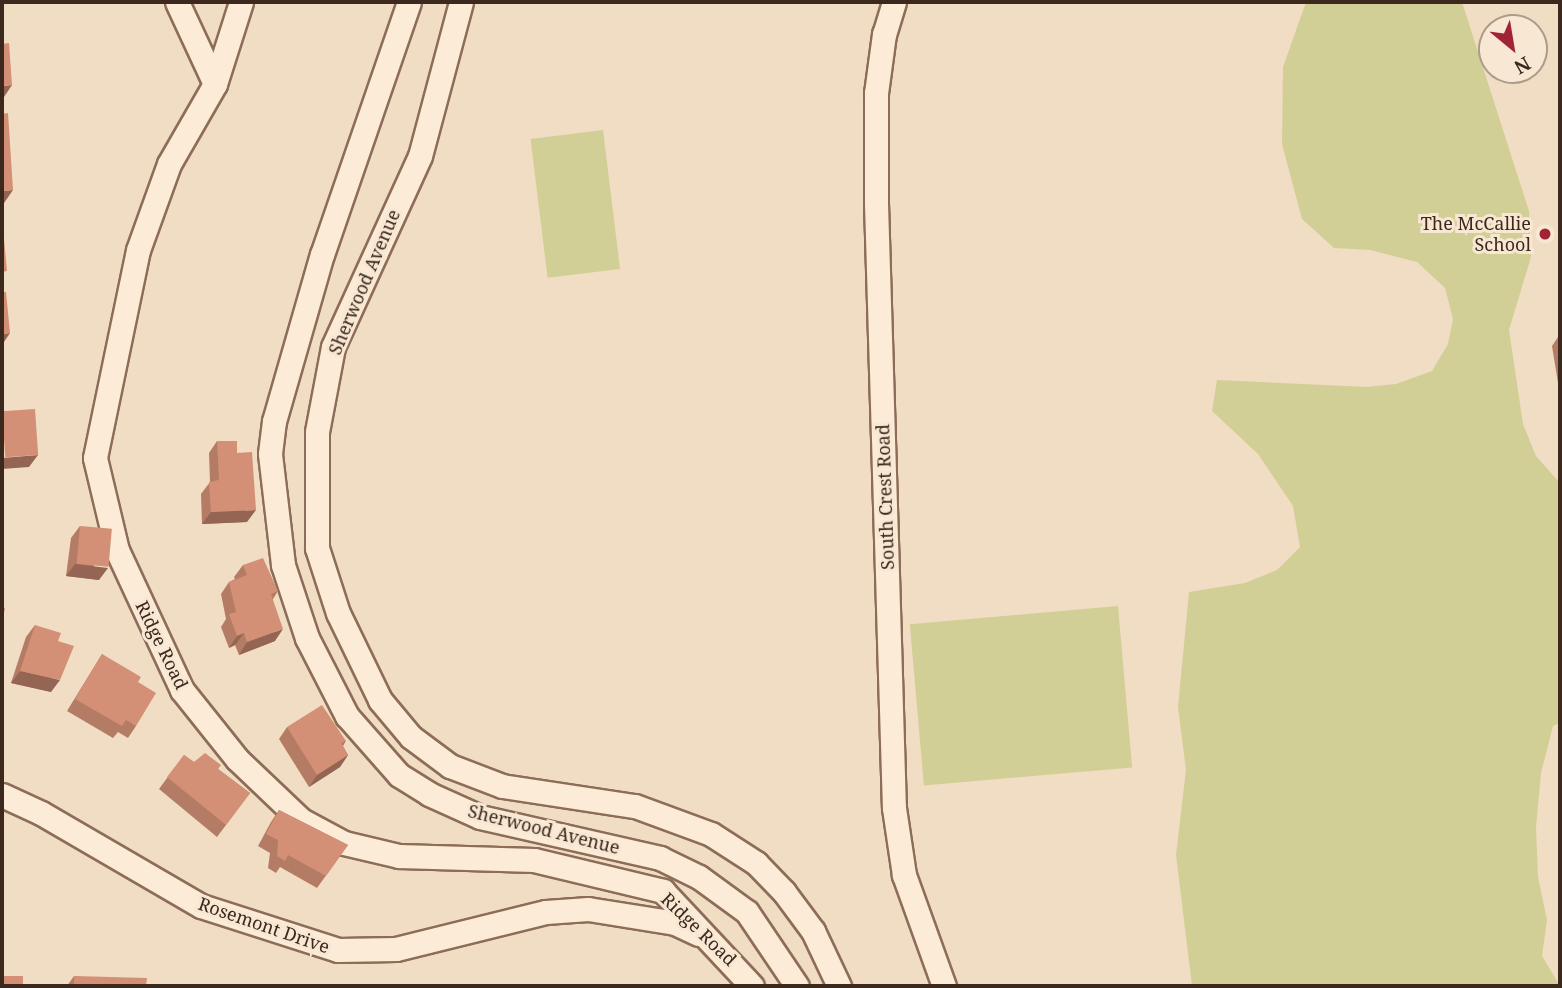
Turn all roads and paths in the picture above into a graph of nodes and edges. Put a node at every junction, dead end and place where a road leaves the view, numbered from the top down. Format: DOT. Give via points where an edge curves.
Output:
graph roads {
  1 [pos="177,2"];
  2 [pos="241,2"];
  3 [pos="409,2"];
  4 [pos="461,2"];
  5 [pos="894,2"];
  6 [pos="215,84"];
  7 [pos="2,795"];
  8 [pos="712,940"];
  9 [pos="752,986"];
  10 [pos="797,986"];
  11 [pos="839,986"];
  12 [pos="944,986"];
  1 -- 6 [label="street"];
  2 -- 6 [label="street, Ridge Road"];
  3 -- 10 [label="street, Sherwood Avenue" via="313,280 274,421 270,454 283,565 307,638 347,716 399,775 480,817 660,858 699,877 747,912"];
  4 -- 11 [label="street, Sherwood Avenue" via="420,156 367,267 331,359 317,432 317,548 338,613 380,700 411,737 450,766 502,786 635,806 711,834 756,863 784,891 813,931"];
  5 -- 12 [label="street, South Crest Road" via="884,34 876,93 876,202 894,808 904,875"];
  6 -- 8 [label="street, Ridge Road" via="169,164 138,250 94,458 117,550 181,690 237,759 301,820 344,843 399,856 534,860 663,891"];
  7 -- 8 [label="street, Rosemont Drive" via="201,906 338,950 396,949 546,912 588,909 675,923"];
  8 -- 9 [label="street, Ridge Road"];
}
